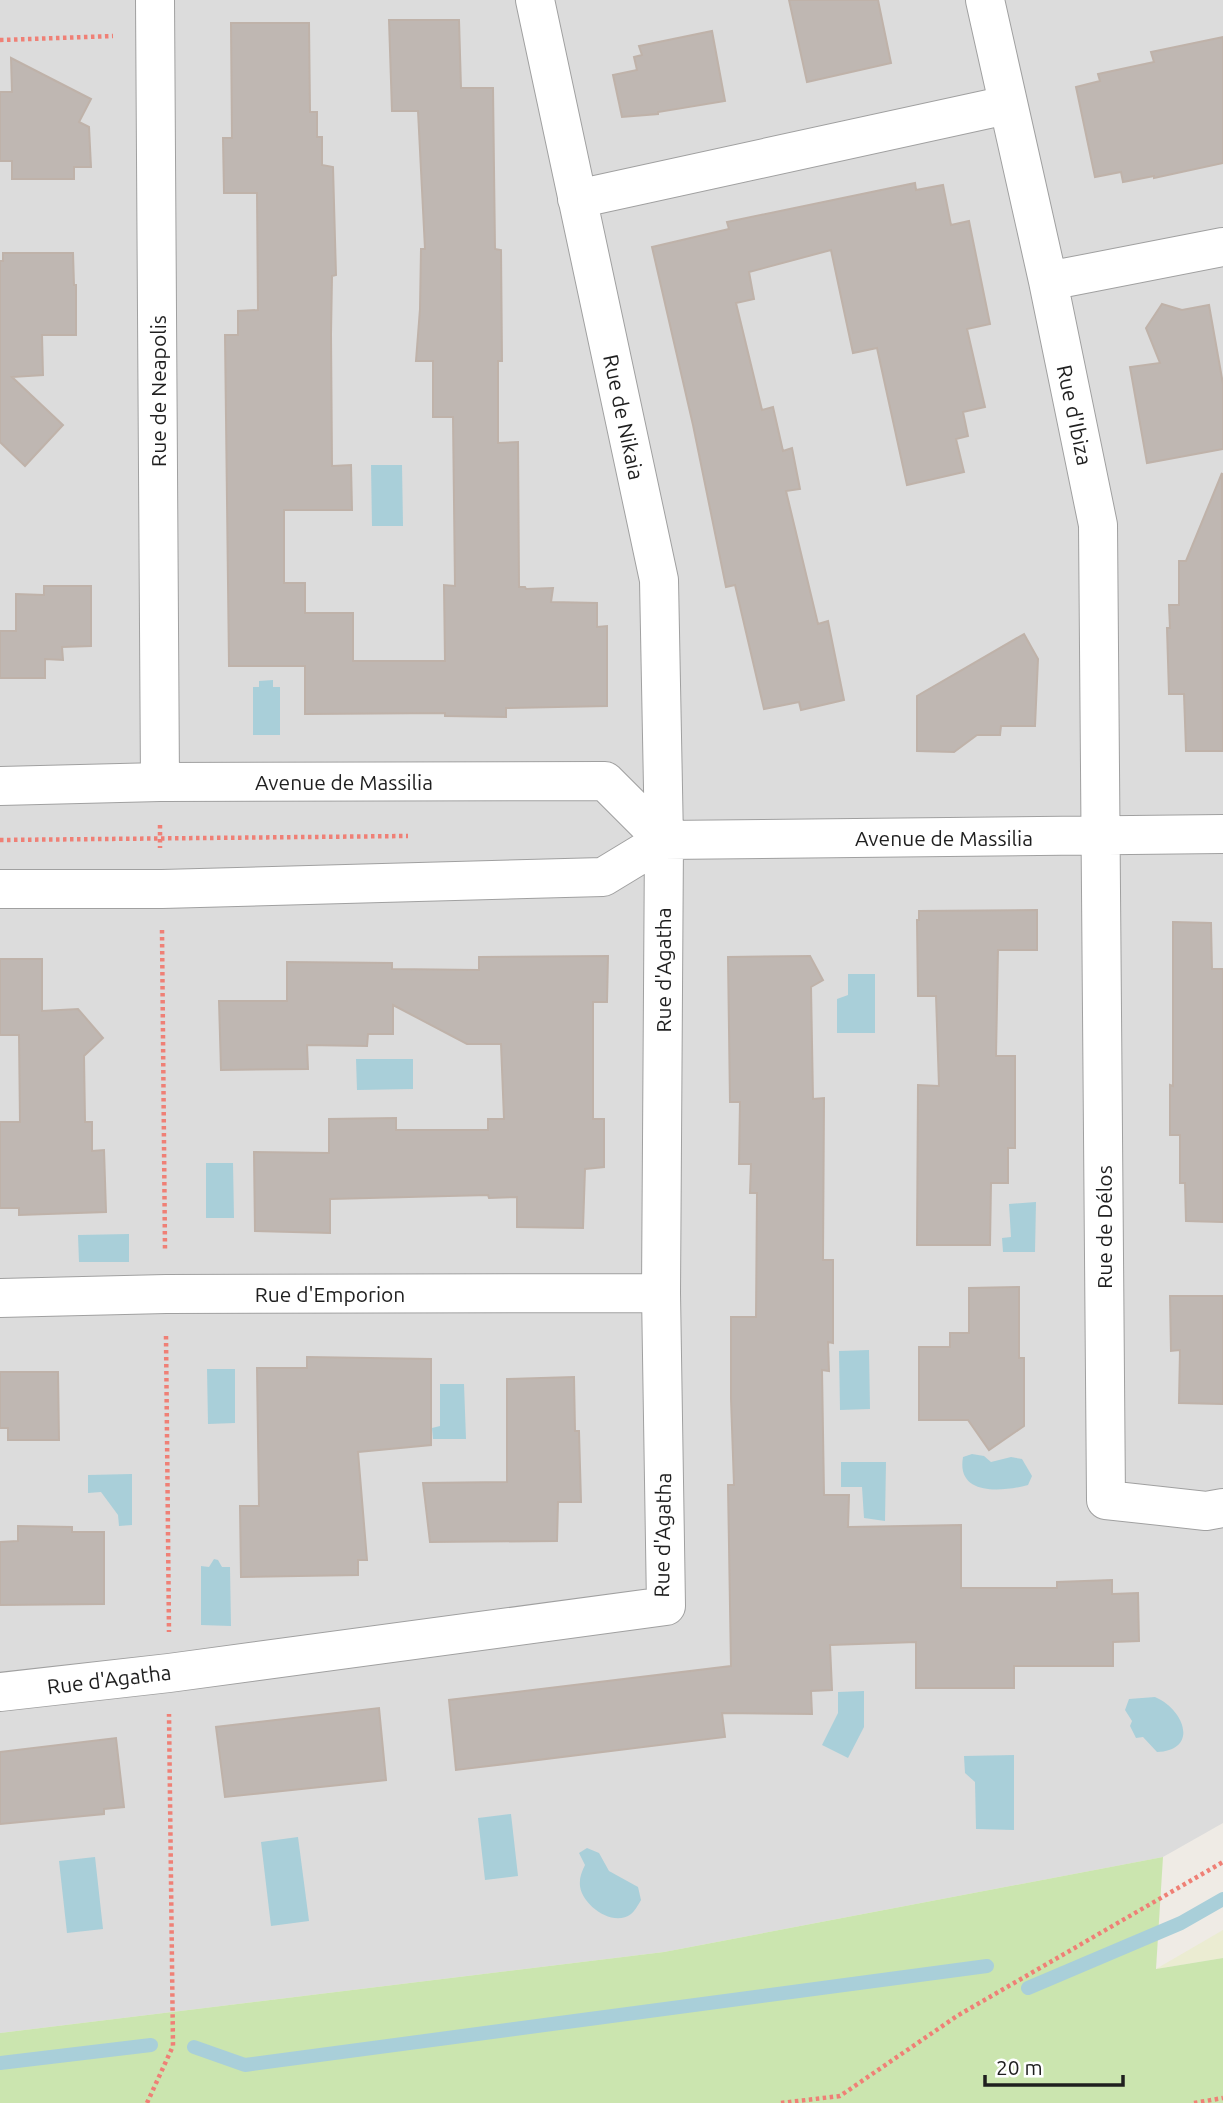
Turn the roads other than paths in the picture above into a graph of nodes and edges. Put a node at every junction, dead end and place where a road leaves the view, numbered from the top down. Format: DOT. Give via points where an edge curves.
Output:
graph roads {
  1 [pos="535,0"];
  2 [pos="985,0"];
  3 [pos="156,17"];
  4 [pos="1007,104"];
  5 [pos="577,200"];
  6 [pos="1223,247"];
  7 [pos="1048,281"];
  8 [pos="160,782"];
  9 [pos="0,786"];
  10 [pos="1223,834"];
  11 [pos="1100,837"];
  12 [pos="664,840"];
  13 [pos="0,889"];
  14 [pos="661,1293"];
  15 [pos="0,1298"];
  16 [pos="1223,1508"];
  17 [pos="0,1692"];
  1 -- 5 [label="street, Rue de Nikaia"];
  2 -- 4 [label="street, Rue d'Ibiza"];
  3 -- 8 [label="street, Rue de Neapolis"];
  4 -- 5 [label="street"];
  4 -- 7 [label="street, Rue d'Ibiza"];
  5 -- 12 [label="street, Rue de Nikaia" via="659,580"];
  6 -- 7 [label="street"];
  7 -- 11 [label="street, Rue d'Ibiza" via="1098,525"];
  8 -- 9 [label="street, Avenue de Massilia"];
  8 -- 12 [label="street, Avenue de Massilia" via="605,782"];
  10 -- 11 [label="street, Avenue de Massilia"];
  11 -- 12 [label="street, Avenue de Massilia"];
  11 -- 16 [label="street, Rue de Délos" via="1106,1500 1206,1511"];
  12 -- 13 [label="street" via="603,877"];
  12 -- 14 [label="street, Rue d'Agatha"];
  14 -- 15 [label="street, Rue d'Emporion"];
  14 -- 17 [label="street, Rue d'Agatha" via="666,1606"];
}
